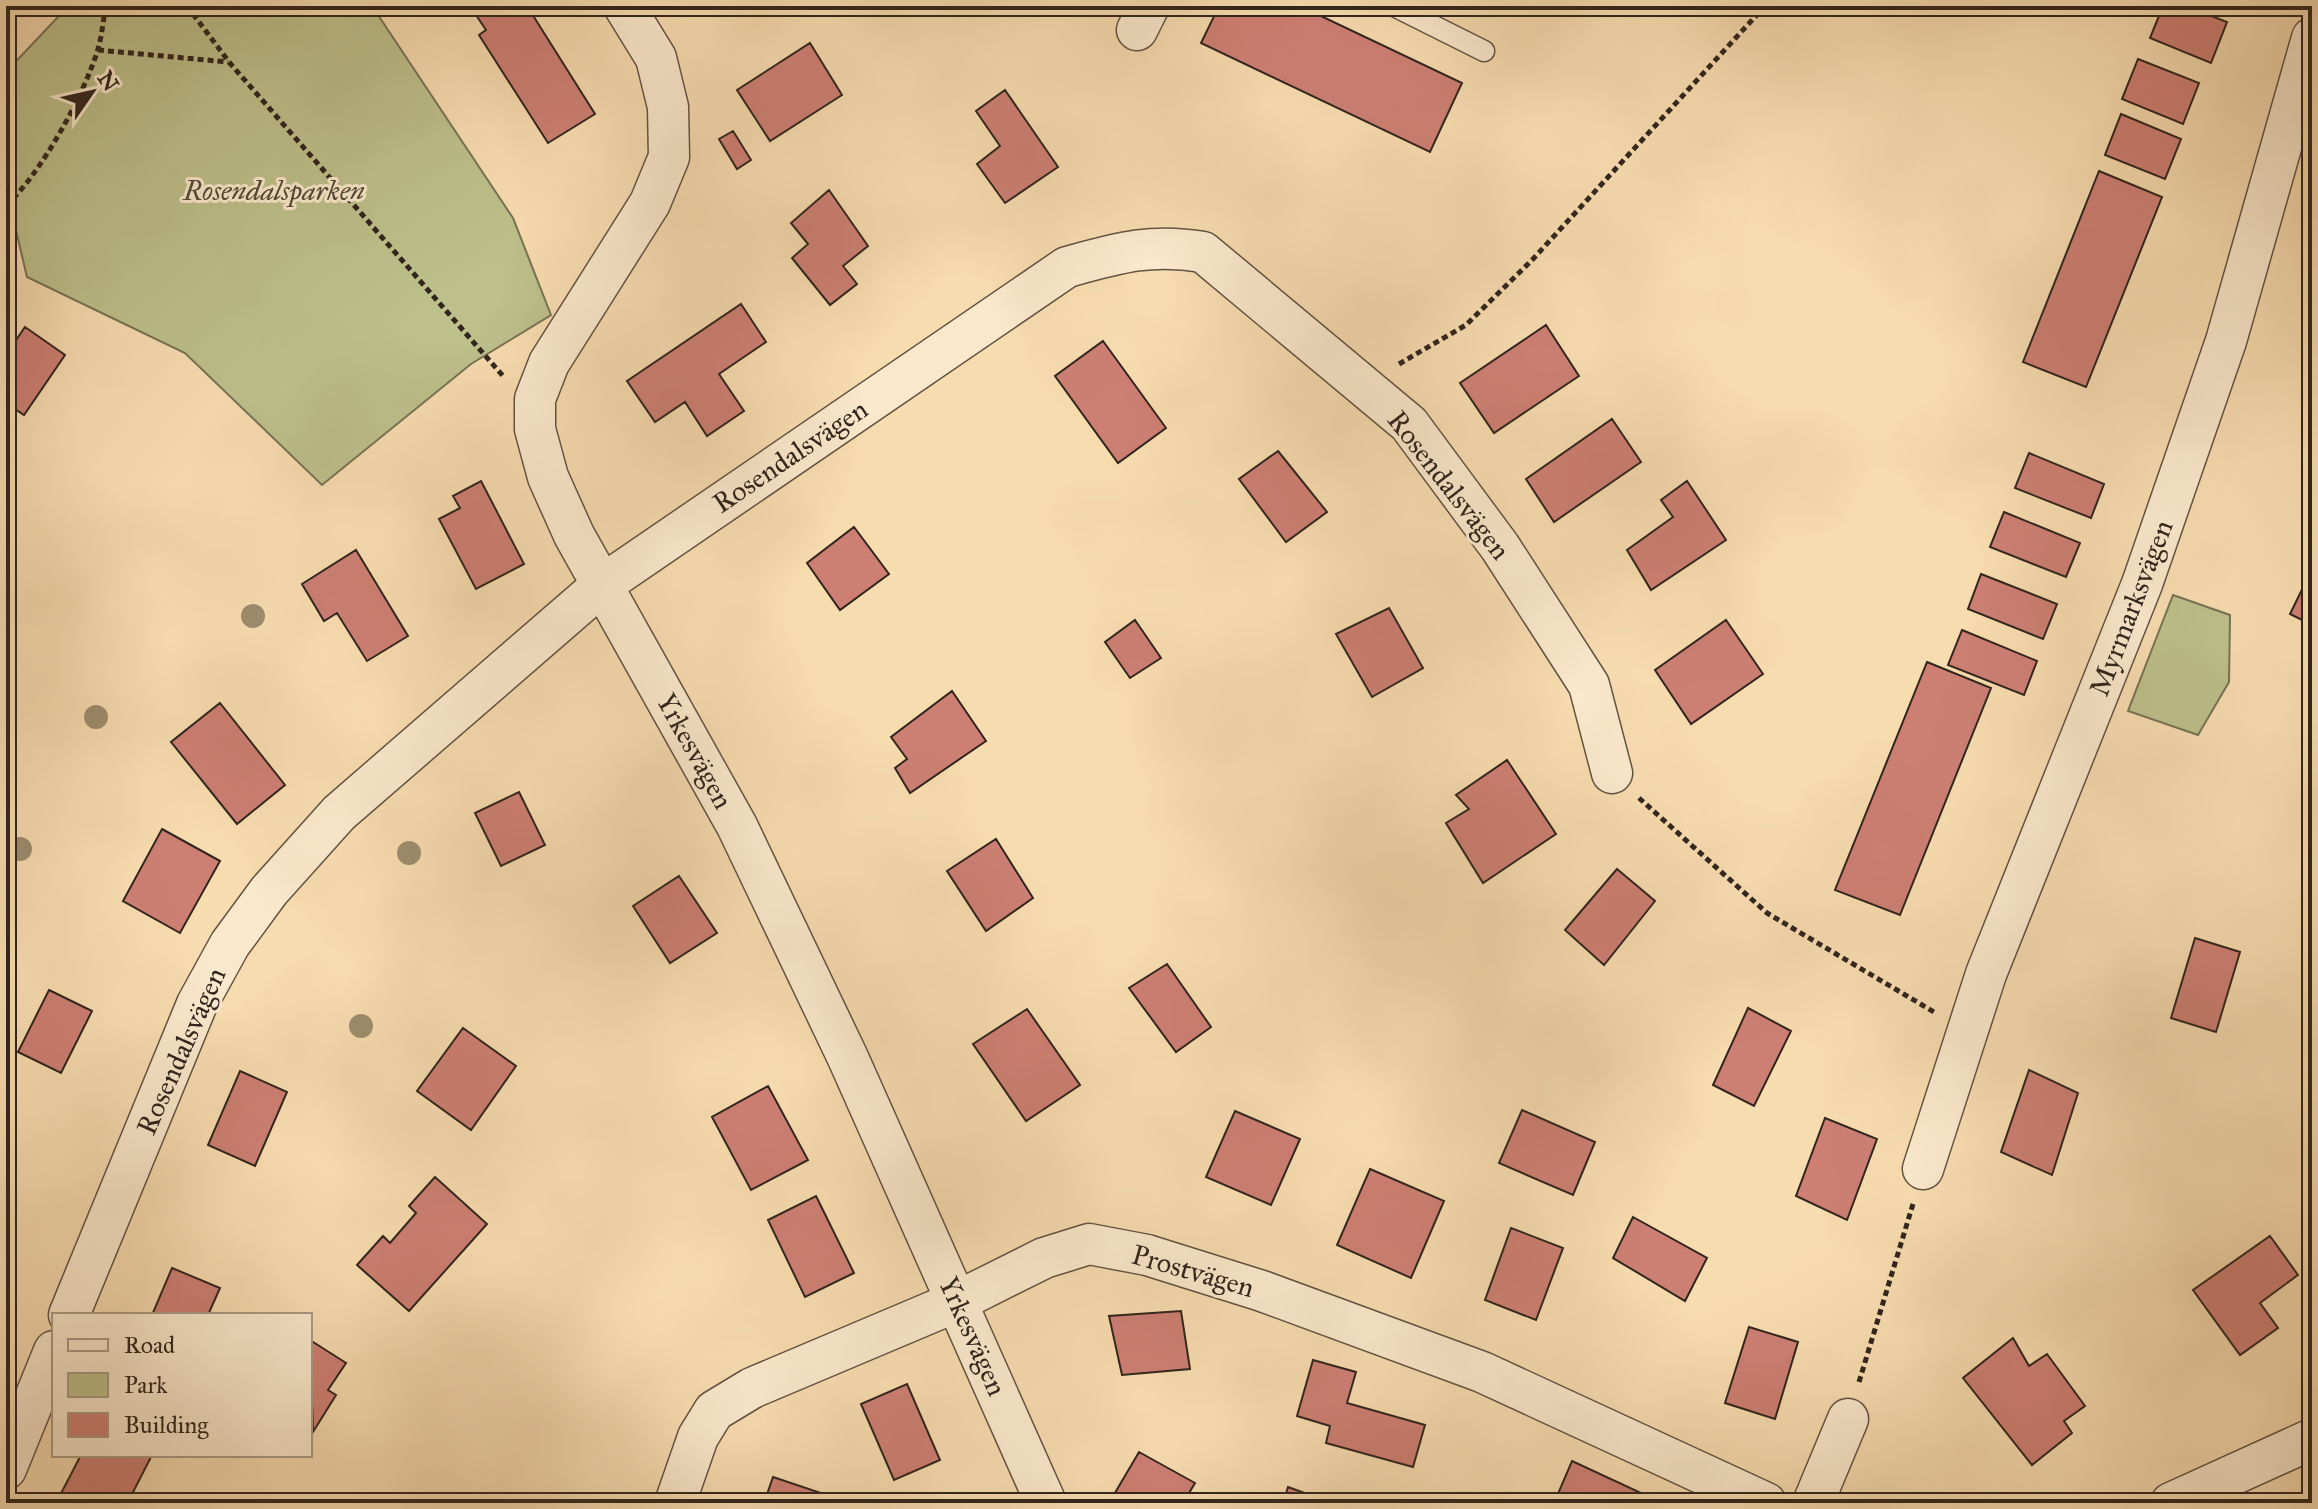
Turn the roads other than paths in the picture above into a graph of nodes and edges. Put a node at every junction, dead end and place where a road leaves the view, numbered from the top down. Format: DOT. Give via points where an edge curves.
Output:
graph roads {
  1 [pos="624,6"];
  2 [pos="1394,6"];
  3 [pos="2312,38"];
  4 [pos="1484,51"];
  5 [pos="602,585"];
  6 [pos="1612,773"];
  7 [pos="1923,1169"];
  8 [pos="958,1301"];
  9 [pos="70,1313"];
  10 [pos="52,1356"];
  11 [pos="1848,1419"];
  12 [pos="2312,1439"];
  13 [pos="6,1469"];
  14 [pos="675,1503"];
  15 [pos="1046,1503"];
  16 [pos="1766,1503"];
  17 [pos="1813,1503"];
  18 [pos="2171,1503"];
  1 -- 5 [label="street, Yrkesvägen" via="656,58 668,107 669,157 650,203 549,363 535,399 535,429 548,477"];
  2 -- 4 [label="lane"];
  3 -- 7 [label="street, Myrmarksvägen" via="2226,341 2142,584 1986,974"];
  5 -- 6 [label="street, Rosendalsvägen" via="1067,267 1137,248 1203,252 1409,424 1500,547 1589,685"];
  5 -- 8 [label="street, Yrkesvägen" via="737,826"];
  5 -- 9 [label="street, Rosendalsvägen" via="339,813 253,912 197,1004"];
  8 -- 14 [label="street, Prostvägen" via="752,1388 714,1411 698,1437"];
  8 -- 15 [label="street, Yrkesvägen"];
  8 -- 16 [label="street, Prostvägen" via="1044,1258 1089,1244 1147,1255 1482,1372"];
  10 -- 13 [label="street"];
  11 -- 17 [label="street"];
  12 -- 18 [label="street"];
}
